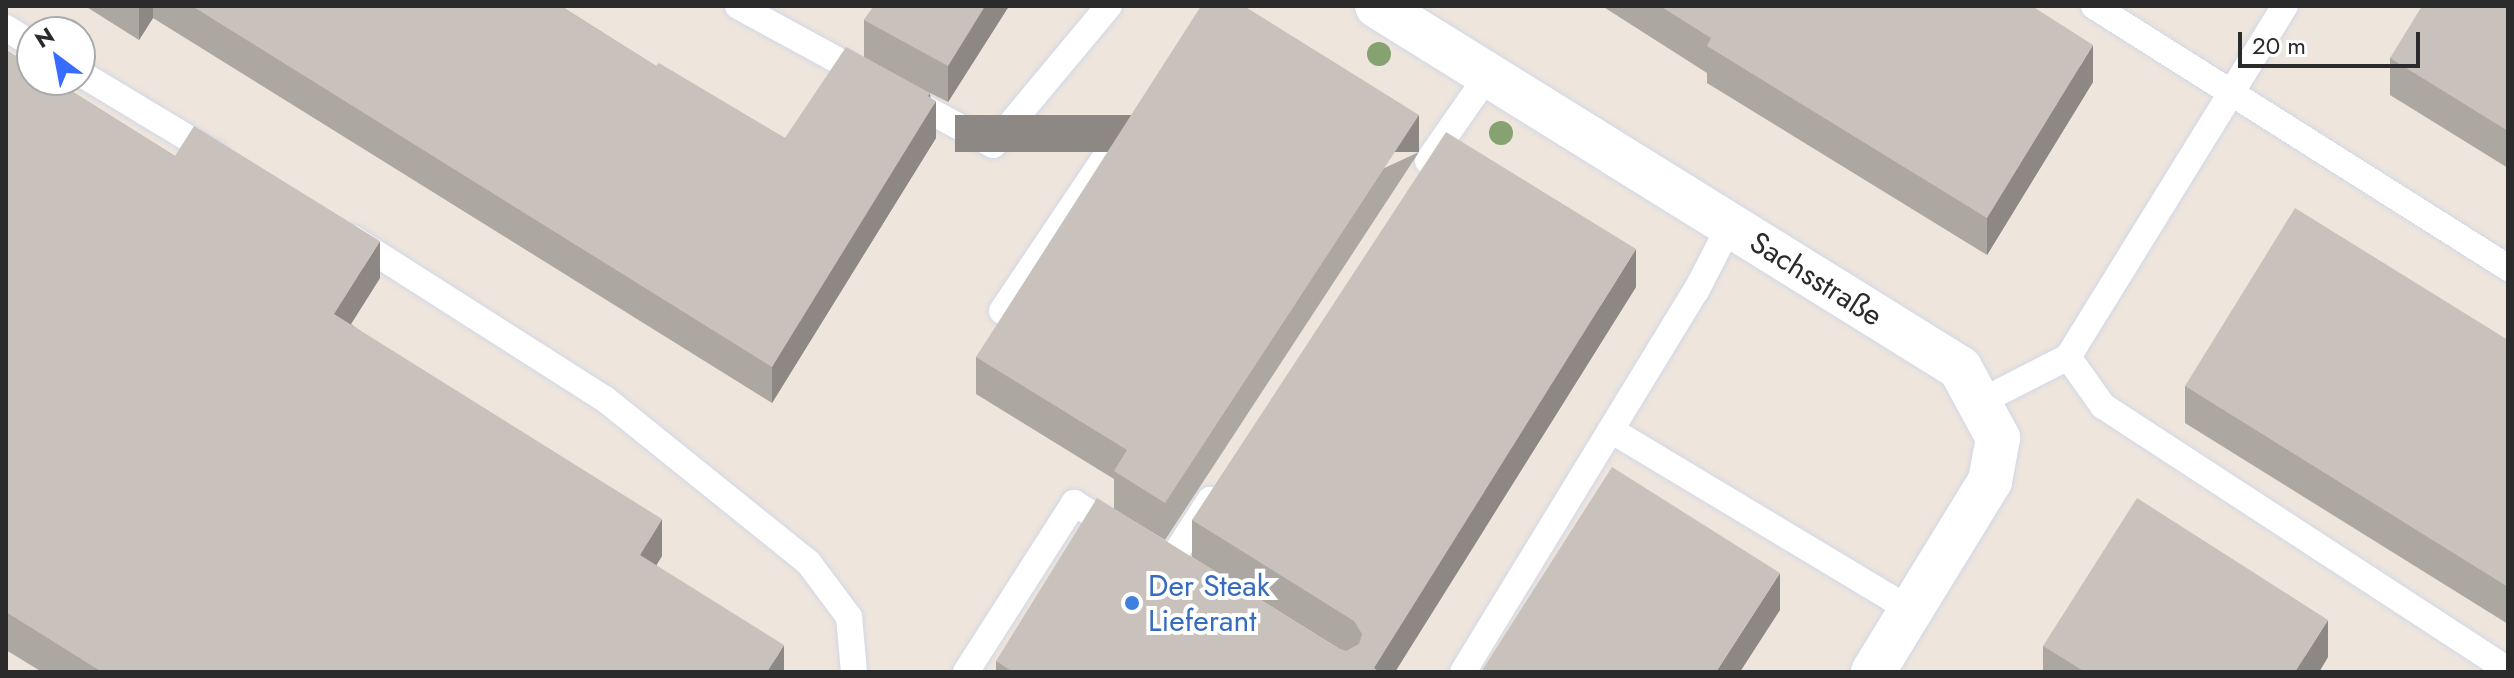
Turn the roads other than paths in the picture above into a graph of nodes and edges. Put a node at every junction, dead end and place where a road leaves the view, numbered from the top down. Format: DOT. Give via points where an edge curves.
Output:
graph roads {
  1 [pos="738,6"];
  2 [pos="1109,6"];
  3 [pos="1377,6"];
  4 [pos="2094,6"];
  5 [pos="2285,6"];
  6 [pos="1488,75"];
  7 [pos="96,83"];
  8 [pos="2231,91"];
  9 [pos="1117,139"];
  10 [pos="243,172"];
  11 [pos="1411,188"];
  12 [pos="325,222"];
  13 [pos="1730,225"];
  14 [pos="2508,268"];
  15 [pos="1002,311"];
  16 [pos="2068,357"];
  17 [pos="1982,401"];
  18 [pos="1611,430"];
  19 [pos="1222,482"];
  20 [pos="1170,562"];
  21 [pos="1211,587"];
  22 [pos="1911,610"];
  23 [pos="1883,669"];
  24 [pos="2508,670"];
  25 [pos="854,672"];
  26 [pos="966,672"];
  27 [pos="1463,672"];
  1 -- 2 [label="lane" via="993,145"];
  3 -- 6 [label="street, Sachsstraße"];
  4 -- 8 [label="lane"];
  5 -- 8 [label="lane"];
  6 -- 11 [label="lane"];
  6 -- 13 [label="street, Sachsstraße"];
  7 -- 10 [label="lane"];
  8 -- 14 [label="lane"];
  8 -- 16 [label="lane"];
  9 -- 15 [label="lane"];
  12 -- 25 [label="lane" via="605,399 808,562 849,617"];
  13 -- 17 [label="street, Sachsstraße" via="1960,368"];
  13 -- 18 [label="lane"];
  16 -- 17 [label="lane"];
  16 -- 24 [label="lane" via="2103,406"];
  17 -- 22 [label="street, Sachsstraße" via="1998,438 1990,481"];
  18 -- 22 [label="lane"];
  18 -- 27 [label="lane"];
  19 -- 20 [label="lane"];
  20 -- 21 [label="lane"];
  20 -- 26 [label="lane" via="1074,503"];
  22 -- 23 [label="street, Sachsstraße"];
}
